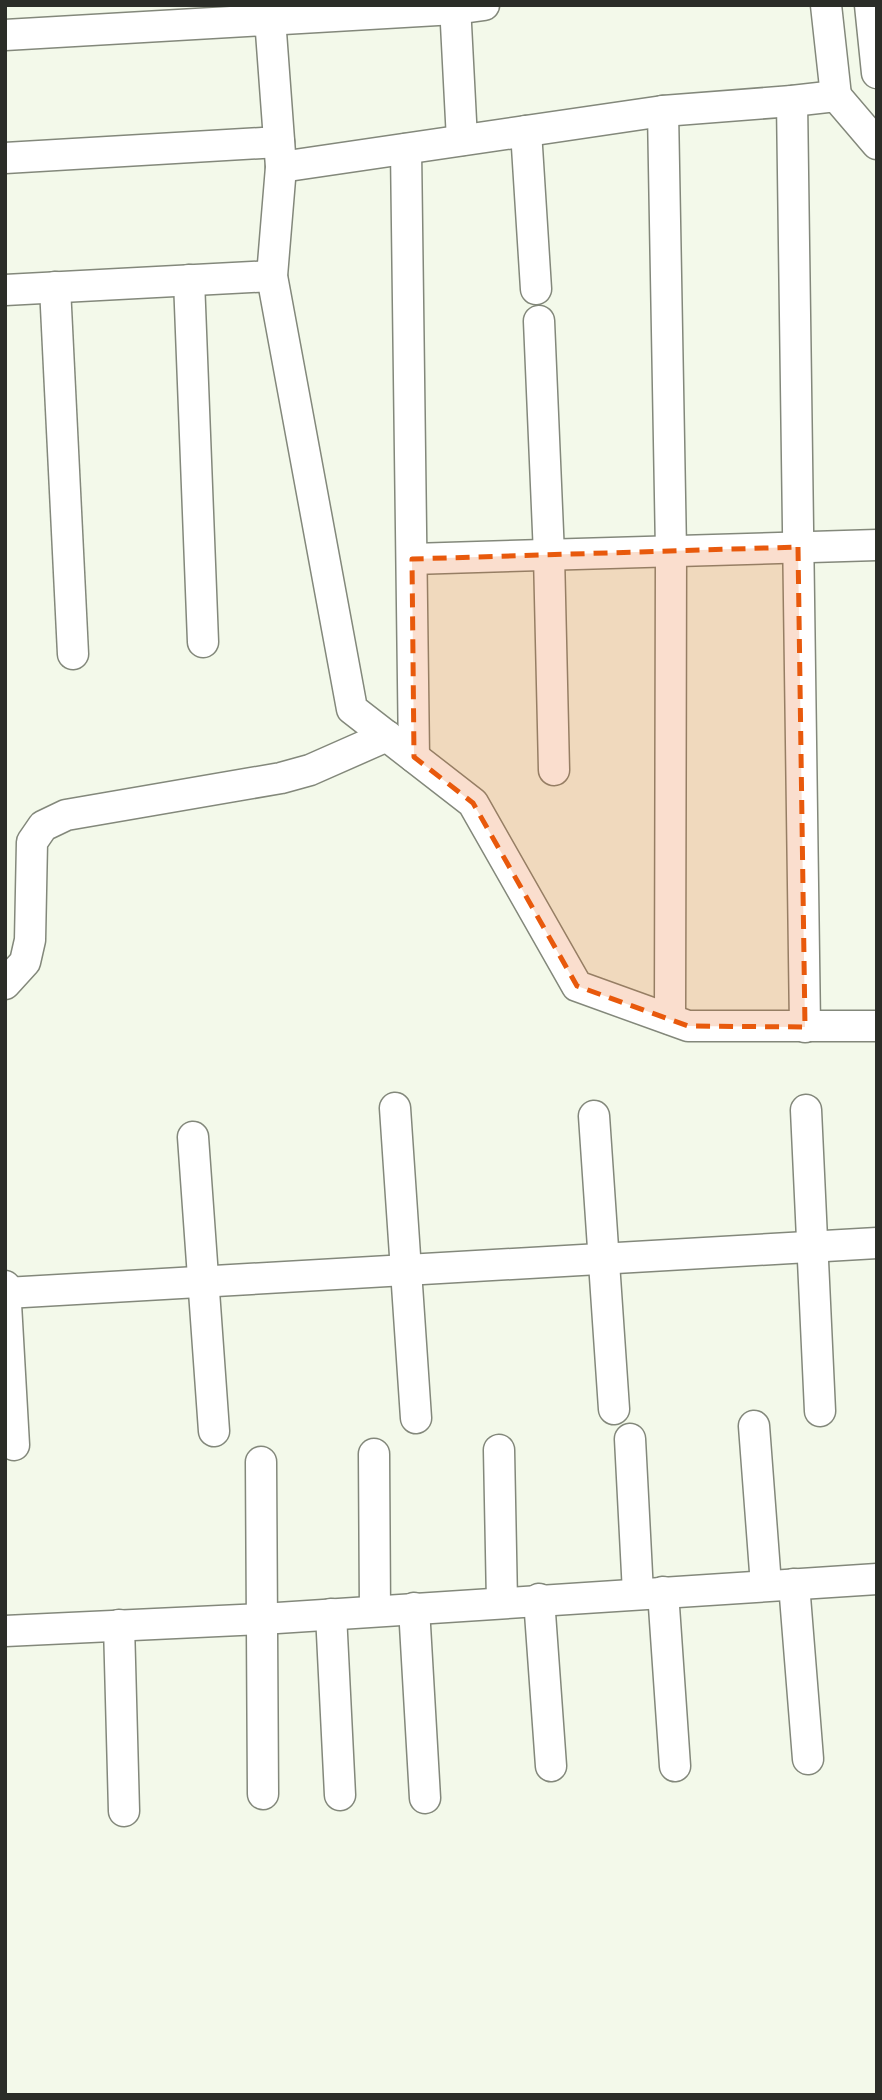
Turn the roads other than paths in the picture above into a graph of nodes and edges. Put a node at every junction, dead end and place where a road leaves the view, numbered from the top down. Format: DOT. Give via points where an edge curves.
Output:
graph roads {
  1 [pos="484,5"];
  2 [pos="826,5"];
  3 [pos="870,5"];
  4 [pos="455,7"];
  5 [pos="270,12"];
  6 [pos="5,35"];
  7 [pos="877,73"];
  8 [pos="836,96"];
  9 [pos="792,102"];
  10 [pos="663,111"];
  11 [pos="526,131"];
  12 [pos="462,140"];
  13 [pos="877,144"];
  14 [pos="406,149"];
  15 [pos="280,155"];
  16 [pos="5,158"];
  17 [pos="272,276"];
  18 [pos="189,280"];
  19 [pos="55,287"];
  20 [pos="536,289"];
  21 [pos="5,290"];
  22 [pos="539,321"];
  23 [pos="877,545"];
  24 [pos="798,547"];
  25 [pos="671,551"];
  26 [pos="549,555"];
  27 [pos="412,559"];
  28 [pos="203,642"];
  29 [pos="73,654"];
  30 [pos="387,736"];
  31 [pos="414,757"];
  32 [pos="554,770"];
  33 [pos="5,984"];
  34 [pos="670,1019"];
  35 [pos="877,1026"];
  36 [pos="804,1027"];
  37 [pos="396,1108"];
  38 [pos="806,1110"];
  39 [pos="594,1116"];
  40 [pos="194,1138"];
  41 [pos="877,1243"];
  42 [pos="812,1246"];
  43 [pos="604,1259"];
  44 [pos="406,1270"];
  45 [pos="204,1282"];
  46 [pos="5,1286"];
  47 [pos="6,1293"];
  48 [pos="8,1369"];
  49 [pos="614,1409"];
  50 [pos="820,1411"];
  51 [pos="416,1418"];
  52 [pos="754,1426"];
  53 [pos="214,1431"];
  54 [pos="630,1439"];
  55 [pos="14,1445"];
  56 [pos="499,1450"];
  57 [pos="374,1454"];
  58 [pos="261,1462"];
  59 [pos="877,1579"];
  60 [pos="780,1585"];
  61 [pos="650,1592"];
  62 [pos="539,1599"];
  63 [pos="502,1602"];
  64 [pos="414,1608"];
  65 [pos="375,1611"];
  66 [pos="331,1614"];
  67 [pos="262,1619"];
  68 [pos="119,1625"];
  69 [pos="5,1631"];
  70 [pos="808,1759"];
  71 [pos="551,1766"];
  72 [pos="675,1766"];
  73 [pos="263,1794"];
  74 [pos="340,1795"];
  75 [pos="425,1798"];
  76 [pos="124,1811"];
  1 -- 4 [label="street"];
  2 -- 8 [label="street"];
  3 -- 7 [label="street"];
  4 -- 5 [label="street"];
  4 -- 12 [label="street"];
  5 -- 6 [label="street"];
  5 -- 15 [label="street"];
  8 -- 9 [label="street"];
  8 -- 13 [label="street"];
  9 -- 10 [label="street"];
  9 -- 24 [label="street"];
  10 -- 11 [label="street"];
  10 -- 25 [label="street"];
  11 -- 12 [label="street"];
  11 -- 20 [label="street"];
  12 -- 14 [label="street"];
  14 -- 15 [label="street"];
  14 -- 27 [label="street"];
  15 -- 16 [label="street"];
  15 -- 17 [label="street"];
  17 -- 18 [label="street"];
  17 -- 30 [label="street" via="352,709"];
  18 -- 19 [label="street"];
  18 -- 28 [label="street"];
  19 -- 21 [label="street"];
  19 -- 29 [label="street"];
  22 -- 26 [label="street"];
  23 -- 24 [label="street"];
  24 -- 25 [label="street"];
  24 -- 36 [label="street"];
  25 -- 26 [label="street"];
  25 -- 34 [label="street"];
  26 -- 27 [label="street"];
  26 -- 32 [label="street"];
  27 -- 31 [label="street"];
  30 -- 31 [label="street"];
  30 -- 33 [label="street" via="281,778 66,815 43,826 32,842 30,940 25,962"];
  31 -- 34 [label="street" via="473,803 577,986"];
  34 -- 36 [label="street" via="688,1026"];
  35 -- 36 [label="street"];
  37 -- 44 [label="street"];
  38 -- 42 [label="street"];
  39 -- 43 [label="street"];
  40 -- 45 [label="street"];
  41 -- 42 [label="street"];
  42 -- 43 [label="street"];
  42 -- 50 [label="street"];
  43 -- 44 [label="street"];
  43 -- 49 [label="street"];
  44 -- 45 [label="street"];
  44 -- 51 [label="street"];
  45 -- 47 [label="street"];
  45 -- 53 [label="street"];
  46 -- 47 [label="street"];
  47 -- 48 [label="street"];
  48 -- 55 [label="street"];
  52 -- 60 [label="street"];
  54 -- 61 [label="street"];
  56 -- 63 [label="street"];
  57 -- 65 [label="street"];
  58 -- 67 [label="street"];
  59 -- 60 [label="street"];
  60 -- 61 [label="street"];
  60 -- 70 [label="street"];
  61 -- 62 [label="street"];
  61 -- 72 [label="street"];
  62 -- 63 [label="street"];
  62 -- 71 [label="street"];
  63 -- 64 [label="street"];
  64 -- 65 [label="street"];
  64 -- 75 [label="street"];
  65 -- 66 [label="street"];
  66 -- 67 [label="street"];
  66 -- 74 [label="street"];
  67 -- 68 [label="street"];
  67 -- 73 [label="street"];
  68 -- 69 [label="street"];
  68 -- 76 [label="street"];
}
